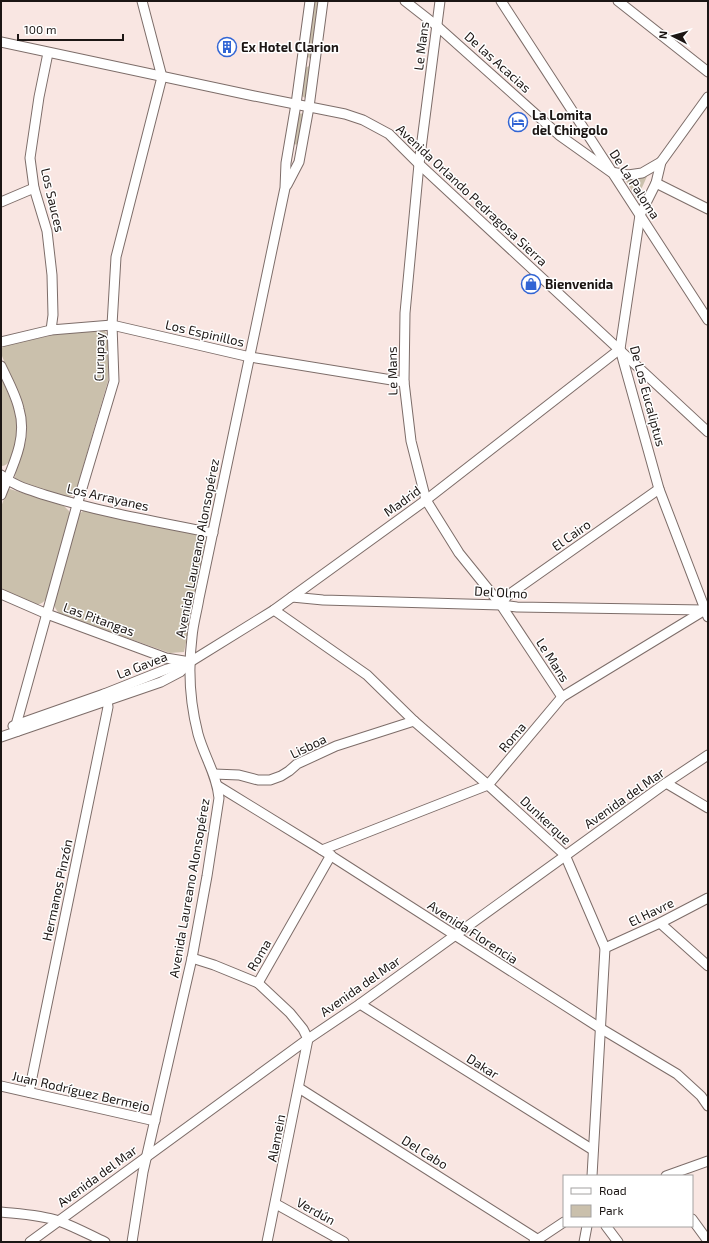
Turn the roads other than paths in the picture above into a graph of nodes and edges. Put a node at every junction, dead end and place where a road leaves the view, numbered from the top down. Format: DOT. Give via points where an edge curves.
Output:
graph roads {
  1 [pos="142,1"];
  2 [pos="310,1"];
  3 [pos="323,1"];
  4 [pos="405,1"];
  5 [pos="440,1"];
  6 [pos="501,1"];
  7 [pos="618,1"];
  8 [pos="437,26"];
  9 [pos="1,42"];
  10 [pos="48,52"];
  11 [pos="302,64"];
  12 [pos="315,66"];
  13 [pos="708,72"];
  14 [pos="162,77"];
  15 [pos="708,97"];
  16 [pos="296,104"];
  17 [pos="309,107"];
  18 [pos="289,147"];
  19 [pos="301,149"];
  20 [pos="661,162"];
  21 [pos="419,164"];
  22 [pos="611,172"];
  23 [pos="656,183"];
  24 [pos="34,188"];
  25 [pos="285,188"];
  26 [pos="1,202"];
  27 [pos="708,209"];
  28 [pos="640,215"];
  29 [pos="708,320"];
  30 [pos="112,325"];
  31 [pos="52,330"];
  32 [pos="1,342"];
  33 [pos="620,349"];
  34 [pos="250,357"];
  35 [pos="1,366"];
  36 [pos="404,382"];
  37 [pos="708,432"];
  38 [pos="4,478"];
  39 [pos="659,489"];
  40 [pos="1,495"];
  41 [pos="426,500"];
  42 [pos="77,505"];
  43 [pos="213,533"];
  44 [pos="1,594"];
  45 [pos="292,597"];
  46 [pos="501,604"];
  47 [pos="274,610"];
  48 [pos="707,612"];
  49 [pos="46,614"];
  50 [pos="190,662"];
  51 [pos="105,697"];
  52 [pos="562,697"];
  53 [pos="414,721"];
  54 [pos="17,728"];
  55 [pos="1,731"];
  56 [pos="1,737"];
  57 [pos="708,755"];
  58 [pos="214,774"];
  59 [pos="666,783"];
  60 [pos="488,785"];
  61 [pos="218,786"];
  62 [pos="708,808"];
  63 [pos="322,850"];
  64 [pos="330,855"];
  65 [pos="565,855"];
  66 [pos="708,898"];
  67 [pos="660,923"];
  68 [pos="455,936"];
  69 [pos="605,948"];
  70 [pos="192,958"];
  71 [pos="708,966"];
  72 [pos="258,983"];
  73 [pos="360,1004"];
  74 [pos="600,1028"];
  75 [pos="308,1039"];
  76 [pos="1,1086"];
  77 [pos="299,1088"];
  78 [pos="29,1092"];
  79 [pos="708,1106"];
  80 [pos="155,1121"];
  81 [pos="593,1150"];
  82 [pos="147,1156"];
  83 [pos="708,1161"];
  84 [pos="592,1175"];
  85 [pos="669,1175"];
  86 [pos="276,1204"];
  87 [pos="1,1212"];
  88 [pos="693,1220"];
  89 [pos="58,1221"];
  90 [pos="563,1223"];
  91 [pos="587,1227"];
  92 [pos="607,1227"];
  93 [pos="536,1241"];
  94 [pos="708,1241"];
  95 [pos="30,1242"];
  96 [pos="105,1242"];
  97 [pos="132,1242"];
  98 [pos="267,1242"];
  99 [pos="344,1242"];
  100 [pos="584,1242"];
  101 [pos="618,1242"];
  1 -- 14 [label="street, Curupay"];
  2 -- 11 [label="street, Avenida Laureano Alonsopérez"];
  3 -- 12 [label="street, Avenida Laureano Alonsopérez"];
  4 -- 8 [label="street, De las Acacias"];
  5 -- 8 [label="street, Le Mans"];
  6 -- 22 [label="street, De La Paloma"];
  7 -- 13 [label="street"];
  8 -- 21 [label="street, Le Mans"];
  8 -- 22 [label="street, De las Acacias" via="559,135"];
  9 -- 10 [label="street, Avenida Orlando Pedragosa Sierra"];
  10 -- 14 [label="street, Avenida Orlando Pedragosa Sierra"];
  10 -- 24 [label="street, Los Sauces" via="30,158"];
  11 -- 12 [label="street"];
  11 -- 16 [label="street, Avenida Laureano Alonsopérez"];
  12 -- 17 [label="street, Avenida Laureano Alonsopérez"];
  14 -- 16 [label="street, Avenida Orlando Pedragosa Sierra"];
  14 -- 30 [label="street, Curupay" via="116,257"];
  15 -- 20 [label="street, De Los Eucaliptus"];
  16 -- 17 [label="street, Avenida Orlando Pedragosa Sierra"];
  16 -- 18 [label="street, Avenida Laureano Alonsopérez"];
  17 -- 19 [label="street, Avenida Laureano Alonsopérez"];
  17 -- 21 [label="street, Avenida Orlando Pedragosa Sierra" via="364,120 389,134"];
  18 -- 19 [label="street"];
  18 -- 25 [label="street, Avenida Laureano Alonsopérez"];
  19 -- 25 [label="street, Avenida Laureano Alonsopérez" via="299,162"];
  20 -- 22 [label="street" via="642,173 628,175"];
  20 -- 23 [label="street, De Los Eucaliptus"];
  21 -- 33 [label="street, Avenida Orlando Pedragosa Sierra"];
  21 -- 36 [label="street, Le Mans" via="405,313"];
  22 -- 28 [label="street, De La Paloma"];
  23 -- 27 [label="street"];
  23 -- 28 [label="street, De Los Eucaliptus"];
  24 -- 26 [label="street"];
  24 -- 31 [label="street, Los Sauces" via="47,231 52,275"];
  25 -- 34 [label="street, Avenida Laureano Alonsopérez"];
  28 -- 29 [label="street, De La Paloma"];
  28 -- 33 [label="street, De Los Eucaliptus"];
  30 -- 31 [label="street, Los Espinillos"];
  30 -- 34 [label="street, Los Espinillos"];
  30 -- 42 [label="street, Curupay" via="114,381"];
  31 -- 32 [label="street, Los Espinillos"];
  33 -- 37 [label="street, Avenida Orlando Pedragosa Sierra"];
  33 -- 39 [label="street, De Los Eucaliptus"];
  33 -- 41 [label="street, Madrid"];
  34 -- 36 [label="street, Los Espinillos"];
  34 -- 43 [label="street, Avenida Laureano Alonsopérez"];
  35 -- 38 [label="street" via="20,409 22,428 21,441"];
  36 -- 41 [label="street, Le Mans" via="411,440"];
  38 -- 40 [label="street"];
  38 -- 42 [label="street, Los Arrayanes" via="17,486"];
  39 -- 46 [label="street, El Cairo" via="507,596"];
  39 -- 48 [label="street, De Los Eucaliptus"];
  41 -- 45 [label="street, Madrid"];
  41 -- 46 [label="street, Le Mans" via="459,553"];
  42 -- 43 [label="street, Los Arrayanes"];
  42 -- 49 [label="street, Curupay"];
  43 -- 50 [label="street, Avenida Laureano Alonsopérez" via="192,637"];
  44 -- 49 [label="street, Las Pitangas"];
  45 -- 46 [label="street, Del Olmo"];
  45 -- 47 [label="street, Madrid"];
  46 -- 48 [label="street, Del Olmo" via="517,607"];
  46 -- 52 [label="street, Le Mans"];
  47 -- 50 [label="street, Madrid"];
  47 -- 53 [label="street, Dunkerque" via="367,675"];
  48 -- 52 [label="street, Roma"];
  49 -- 50 [label="street, Las Pitangas" via="166,658"];
  49 -- 54 [label="street, Curupay"];
  50 -- 51 [label="street, La Gavea" via="166,669"];
  50 -- 58 [label="street, Avenida Laureano Alonsopérez" via="194,721"];
  51 -- 54 [label="street, La Gavea"];
  51 -- 78 [label="street, Hermanos Pinzón" via="108,707"];
  52 -- 60 [label="street, Roma"];
  53 -- 58 [label="street, Lisboa" via="336,746 270,780"];
  53 -- 60 [label="street, Dunkerque"];
  54 -- 55 [label="street, La Gavea"];
  54 -- 56 [label="street, La Gavea"];
  57 -- 59 [label="street, Avenida del Mar"];
  58 -- 61 [label="street, Avenida Laureano Alonsopérez"];
  59 -- 62 [label="street"];
  59 -- 65 [label="street, Avenida del Mar"];
  60 -- 63 [label="street, Roma"];
  60 -- 65 [label="street, Dunkerque"];
  61 -- 63 [label="street, Avenida Florencia"];
  61 -- 70 [label="street, Avenida Laureano Alonsopérez" via="218,812"];
  63 -- 64 [label="street, Avenida Florencia"];
  64 -- 68 [label="street, Avenida Florencia"];
  64 -- 72 [label="street, Roma"];
  65 -- 68 [label="street, Avenida del Mar"];
  65 -- 69 [label="street, Dunkerque"];
  66 -- 67 [label="street, El Havre"];
  67 -- 69 [label="street, El Havre"];
  67 -- 71 [label="street"];
  68 -- 73 [label="street, Avenida del Mar"];
  68 -- 74 [label="street, Avenida Florencia"];
  69 -- 74 [label="street, Dunkerque"];
  70 -- 72 [label="street"];
  70 -- 80 [label="street, Avenida Laureano Alonsopérez"];
  72 -- 75 [label="street" via="290,1013"];
  73 -- 75 [label="street, Avenida del Mar"];
  73 -- 81 [label="street, Dakar"];
  74 -- 79 [label="street, Avenida Florencia" via="677,1074"];
  74 -- 81 [label="street, Dunkerque"];
  75 -- 77 [label="street, Alamein"];
  75 -- 82 [label="street, Avenida del Mar"];
  76 -- 78 [label="street, Juan Rodríguez Bermejo"];
  77 -- 86 [label="street, Alamein"];
  77 -- 93 [label="street, Del Cabo"];
  78 -- 80 [label="street, Juan Rodríguez Bermejo"];
  80 -- 82 [label="street, Avenida Laureano Alonsopérez"];
  81 -- 84 [label="street, Dunkerque"];
  82 -- 89 [label="street, Avenida del Mar"];
  82 -- 97 [label="street, Avenida Laureano Alonsopérez"];
  83 -- 85 [label="street"];
  86 -- 98 [label="street, Alamein"];
  86 -- 99 [label="street, Verdún"];
  87 -- 89 [label="street"];
  88 -- 94 [label="street"];
  89 -- 95 [label="street, Avenida del Mar"];
  89 -- 96 [label="street"];
  90 -- 93 [label="street"];
  91 -- 100 [label="street"];
  92 -- 101 [label="street"];
}
